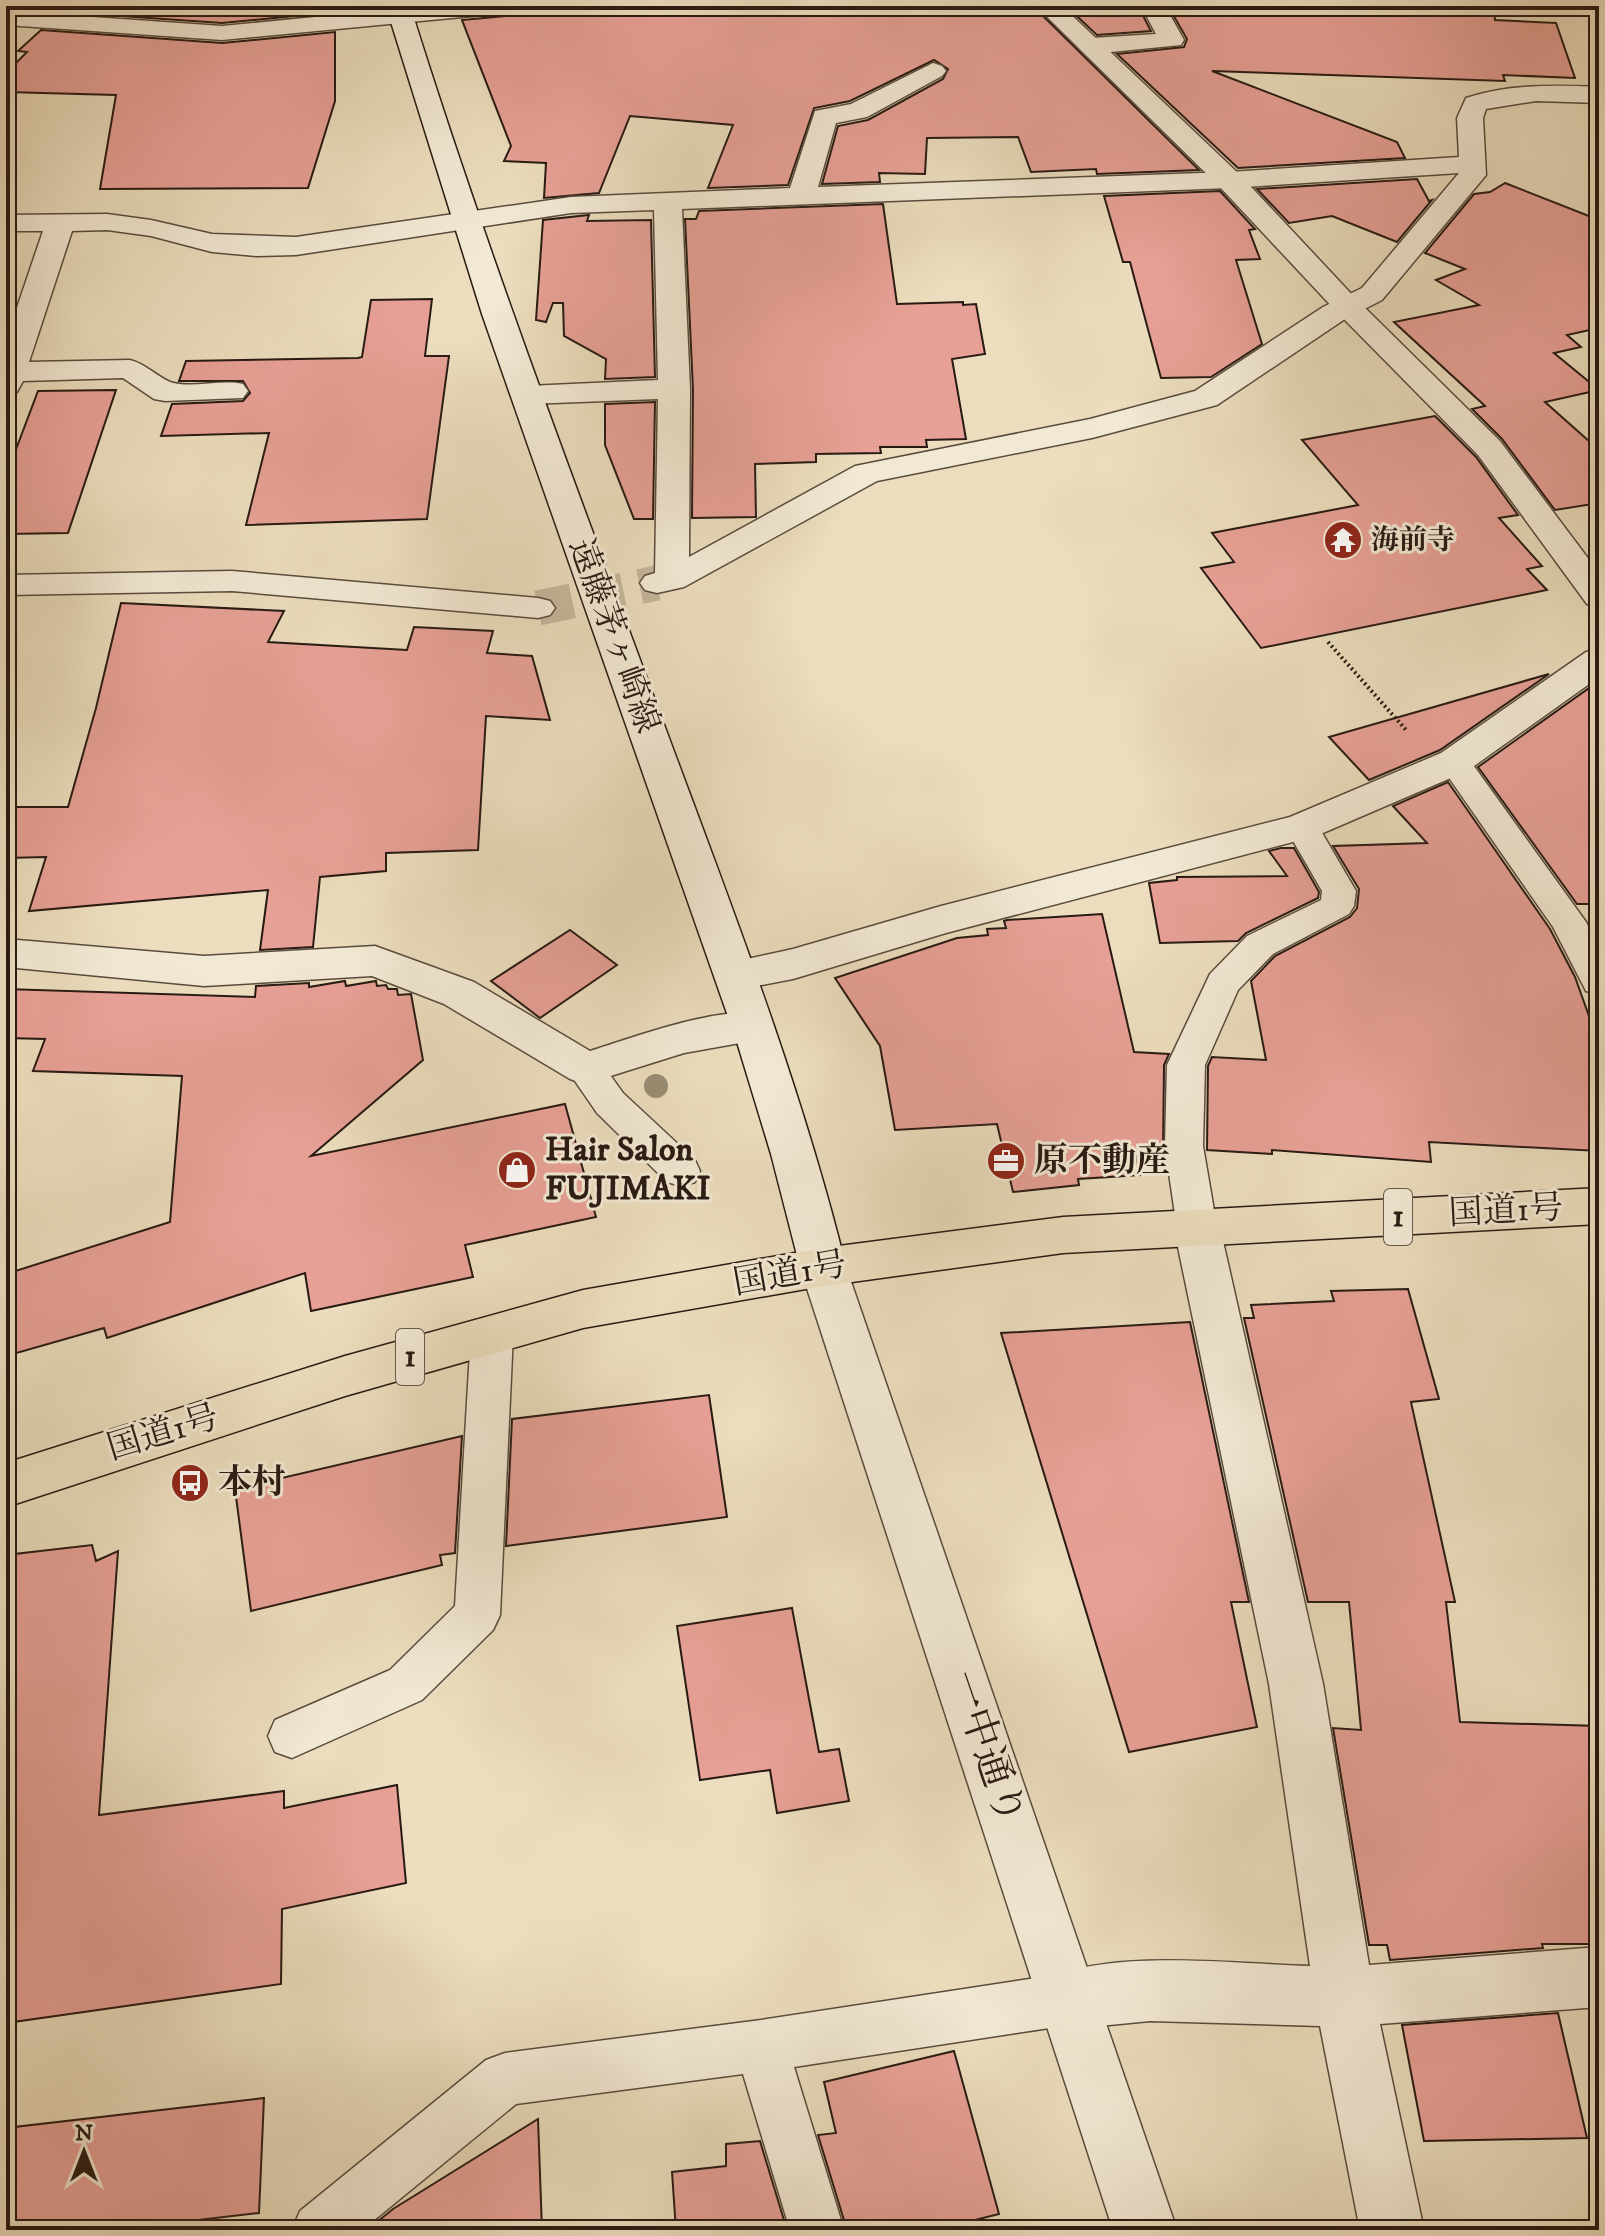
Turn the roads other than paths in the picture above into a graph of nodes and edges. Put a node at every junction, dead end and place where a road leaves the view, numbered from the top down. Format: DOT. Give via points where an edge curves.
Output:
graph roads {
  1 [pos="504,6"];
  2 [pos="1048,6"];
  3 [pos="1153,6"];
  4 [pos="400,12"];
  5 [pos="6,18"];
  6 [pos="1091,46"];
  7 [pos="933,71"];
  8 [pos="1599,95"];
  9 [pos="1473,164"];
  10 [pos="1229,180"];
  11 [pos="802,196"];
  12 [pos="668,202"];
  13 [pos="61,221"];
  14 [pos="466,221"];
  15 [pos="6,223"];
  16 [pos="1347,306"];
  17 [pos="8,379"];
  18 [pos="674,389"];
  19 [pos="232,391"];
  20 [pos="528,395"];
  21 [pos="6,585"];
  22 [pos="1599,597"];
  23 [pos="538,608"];
  24 [pos="1599,660"];
  25 [pos="1447,766"];
  26 [pos="1302,827"];
  27 [pos="6,953"];
  28 [pos="735,975"];
  29 [pos="1599,982"];
  30 [pos="753,1027"];
  31 [pos="585,1068"];
  32 [pos="681,1171"];
  33 [pos="1599,1206"];
  34 [pos="1197,1228"];
  35 [pos="823,1267"];
  36 [pos="492,1334"];
  37 [pos="6,1485"];
  38 [pos="292,1736"];
  39 [pos="1599,1977"];
  40 [pos="1344,1997"];
  41 [pos="1069,1999"];
  42 [pos="761,2046"];
  43 [pos="319,2230"];
  44 [pos="817,2230"];
  45 [pos="1145,2230"];
  46 [pos="1392,2230"];
  1 -- 4 [label="street"];
  2 -- 6 [label="street"];
  3 -- 6 [label="street" via="1172,40"];
  4 -- 5 [label="street" via="222,33"];
  4 -- 14 [label="street, 遠藤茅ヶ崎線"];
  6 -- 10 [label="street"];
  7 -- 11 [label="street" via="858,111 824,117"];
  8 -- 9 [label="street" via="1521,92 1475,104 1470,118"];
  9 -- 10 [label="street"];
  9 -- 16 [label="street" via="1472,175 1372,294"];
  10 -- 11 [label="street"];
  10 -- 16 [label="street"];
  11 -- 12 [label="street"];
  12 -- 14 [label="street" via="571,205"];
  12 -- 18 [label="street"];
  13 -- 14 [label="street" via="107,222 257,247"];
  13 -- 15 [label="street"];
  13 -- 17 [label="street"];
  14 -- 20 [label="street, 遠藤茅ヶ崎線"];
  16 -- 18 [label="street" via="1206,398 1092,428 867,473 664,582"];
  16 -- 22 [label="street" via="1489,448"];
  17 -- 19 [label="street" via="130,369 165,392"];
  18 -- 20 [label="street"];
  20 -- 28 [label="street, 遠藤茅ヶ崎線"];
  21 -- 23 [label="street" via="232,581"];
  24 -- 25 [label="street"];
  25 -- 26 [label="street"];
  25 -- 29 [label="lane" via="1568,922"];
  26 -- 28 [label="street" via="941,920 793,964"];
  26 -- 34 [label="lane" via="1339,891 1337,906 1260,945 1223,983 1186,1065 1184,1146"];
  27 -- 31 [label="street" via="204,971 375,961 459,993"];
  28 -- 30 [label="street, 遠藤茅ヶ崎線"];
  30 -- 31 [label="street" via="683,1038"];
  30 -- 35 [label="street, 遠藤茅ヶ崎線" via="805,1186"];
  31 -- 32 [label="lane" via="610,1103"];
  33 -- 34 [label="highway, 国道1号 / 1"];
  34 -- 35 [label="highway, 国道1号 / 1" via="1063,1235"];
  34 -- 40 [label="street" via="1296,1684"];
  35 -- 36 [label="highway, 国道1号 / 1" via="583,1309"];
  35 -- 41 [label="street, 一中通り"];
  36 -- 37 [label="highway, 国道1号 / 1" via="330,1380"];
  36 -- 38 [label="lane" via="477,1615 406,1685"];
  39 -- 40 [label="street"];
  40 -- 41 [label="street" via="1150,1991"];
  40 -- 46 [label="street"];
  41 -- 42 [label="lane"];
  41 -- 45 [label="street, 一中通り"];
  42 -- 43 [label="lane" via="505,2079"];
  42 -- 44 [label="lane"];
}
